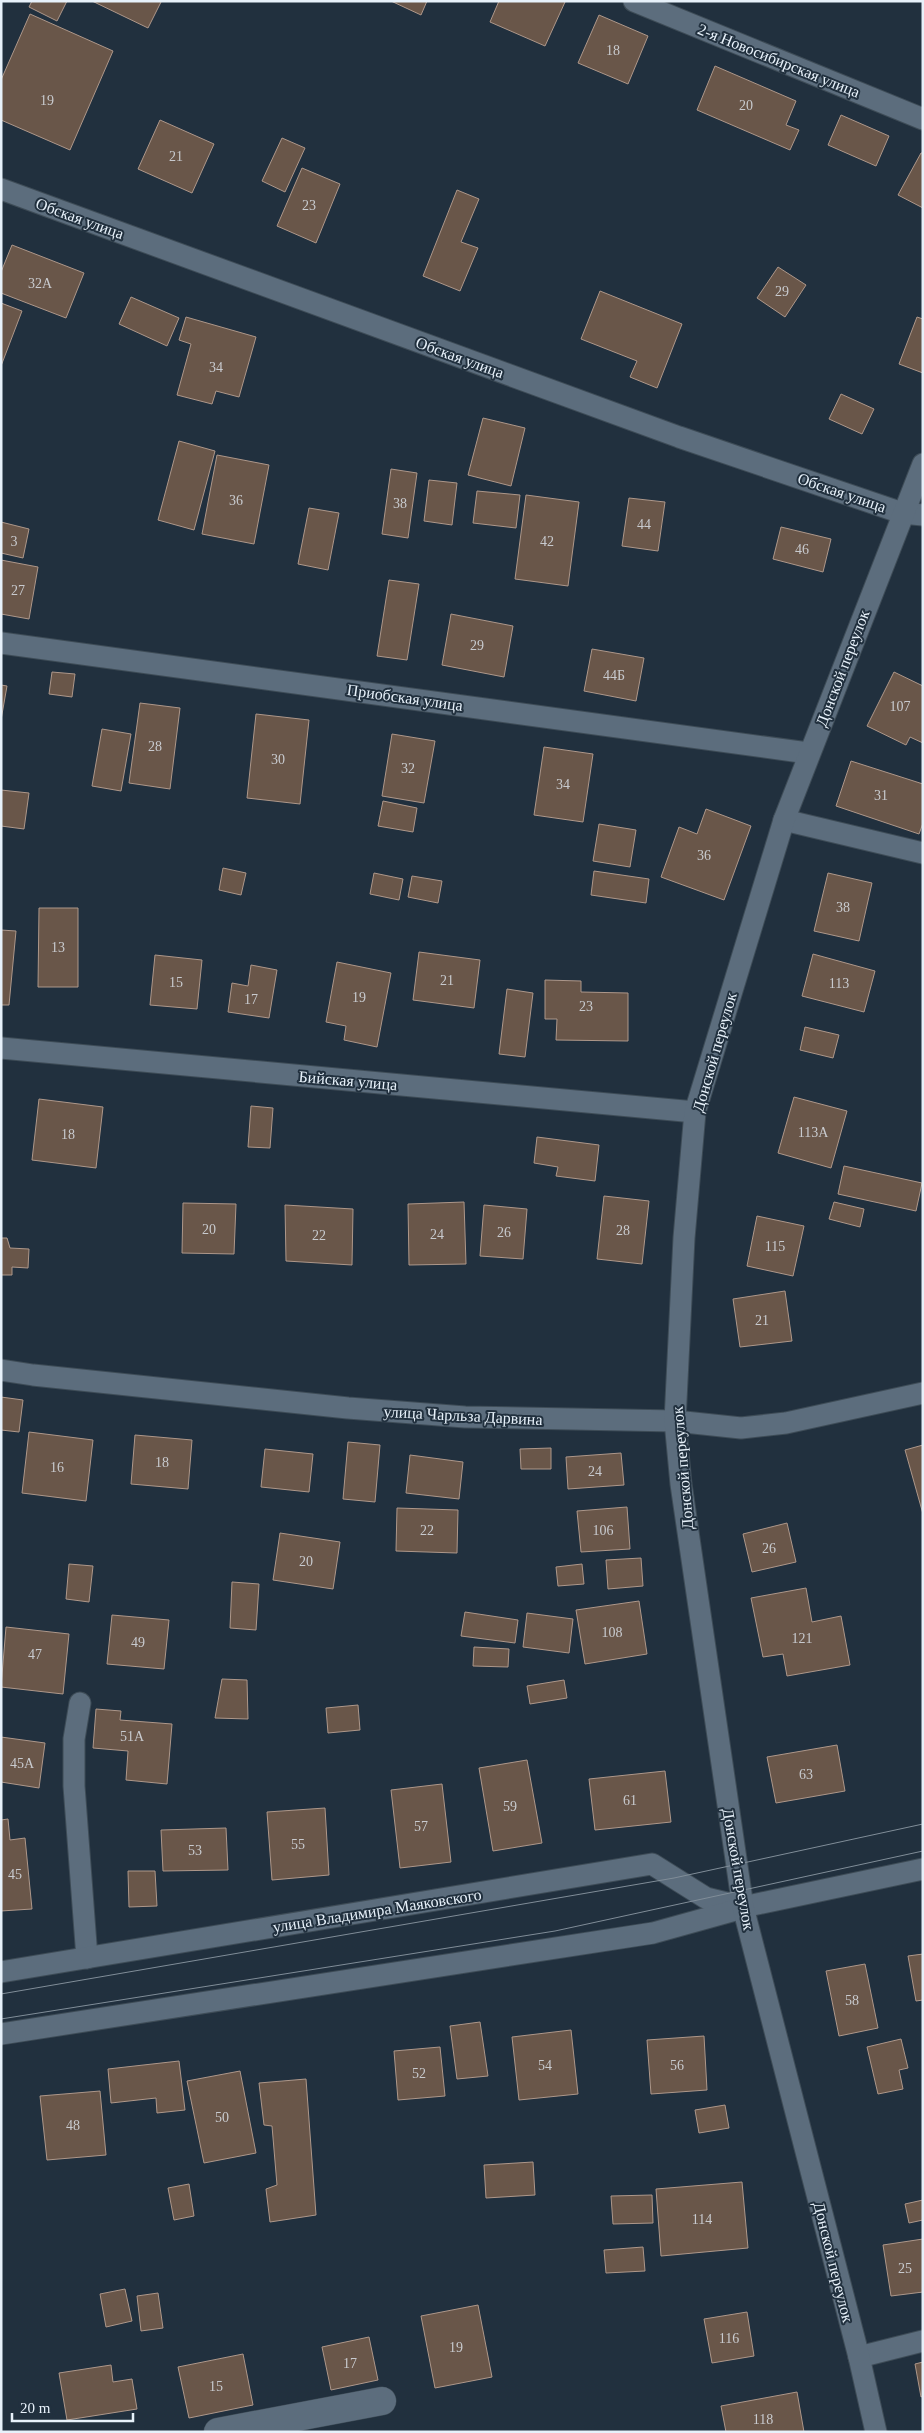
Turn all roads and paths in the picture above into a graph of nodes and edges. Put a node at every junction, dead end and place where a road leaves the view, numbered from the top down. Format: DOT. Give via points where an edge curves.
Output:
graph roads {
  1 [pos="634,1"];
  2 [pos="923,119"];
  3 [pos="1,189"];
  4 [pos="923,464"];
  5 [pos="912,514"];
  6 [pos="1,643"];
  7 [pos="808,753"];
  8 [pos="784,820"];
  9 [pos="923,853"];
  10 [pos="1,1048"];
  11 [pos="695,1112"];
  12 [pos="1,1370"];
  13 [pos="923,1394"];
  14 [pos="675,1421"];
  15 [pos="80,1703"];
  16 [pos="923,1869"];
  17 [pos="743,1908"];
  18 [pos="87,1958"];
  19 [pos="1,1972"];
  20 [pos="1,2034"];
  21 [pos="923,2341"];
  22 [pos="859,2357"];
  23 [pos="382,2401"];
  24 [pos="218,2432"];
  25 [pos="876,2432"];
  1 -- 2 [label="lane, 2-я Новосибирская улица"];
  3 -- 5 [label="lane, Обская улица" via="679,437"];
  4 -- 5 [label="lane, Донской переулок"];
  5 -- 7 [label="lane, Донской переулок"];
  6 -- 7 [label="lane, Приобская улица"];
  7 -- 8 [label="lane, Донской переулок"];
  8 -- 9 [label="lane"];
  8 -- 11 [label="lane, Донской переулок"];
  10 -- 11 [label="lane, Бийская улица"];
  11 -- 14 [label="lane, Донской переулок" via="684,1238"];
  12 -- 14 [label="lane, улица Чарльза Дарвина" via="33,1376 465,1417"];
  13 -- 14 [label="lane, улица Чарльза Дарвина" via="786,1424 741,1428"];
  14 -- 17 [label="lane, Донской переулок" via="681,1484"];
  15 -- 18 [label="lane" via="74,1739 74,1786"];
  16 -- 17 [label="lane, улица Владимира Маяковского"];
  17 -- 18 [label="lane, улица Владимира Маяковского" via="706,1898 652,1864"];
  17 -- 20 [label="lane, улица Владимира Маяковского" via="653,1933"];
  17 -- 22 [label="lane, Донской переулок"];
  18 -- 19 [label="lane, улица Владимира Маяковского"];
  21 -- 22 [label="lane"];
  22 -- 25 [label="lane, Донской переулок"];
  23 -- 24 [label="street"];
}
